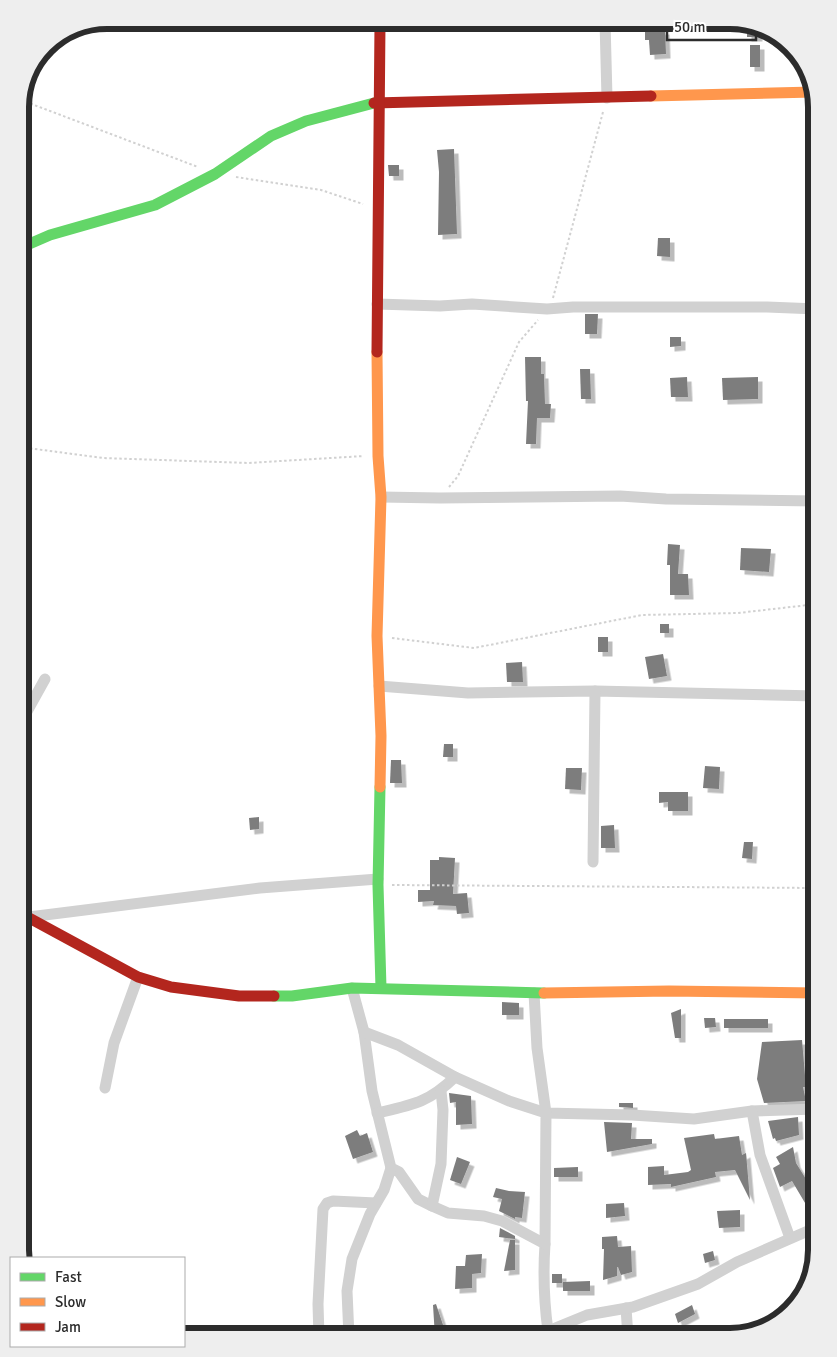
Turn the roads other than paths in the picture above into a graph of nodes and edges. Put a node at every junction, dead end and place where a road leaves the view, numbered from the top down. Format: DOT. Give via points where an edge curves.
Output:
graph roads {
  1 [pos="380,29"];
  2 [pos="605,29"];
  3 [pos="807,92"];
  4 [pos="607,98"];
  5 [pos="379,102"];
  6 [pos="29,244"];
  7 [pos="377,304"];
  8 [pos="808,309"];
  9 [pos="381,497"];
  10 [pos="808,501"];
  11 [pos="45,679"];
  12 [pos="379,686"];
  13 [pos="595,691"];
  14 [pos="808,696"];
  15 [pos="29,708"];
  16 [pos="593,862"];
  17 [pos="378,882"];
  18 [pos="29,916"];
  19 [pos="29,918"];
  20 [pos="138,977"];
  21 [pos="352,988"];
  22 [pos="381,988"];
  23 [pos="808,993"];
  24 [pos="534,994"];
  25 [pos="364,1032"];
  26 [pos="455,1078"];
  27 [pos="105,1088"];
  28 [pos="441,1091"];
  29 [pos="752,1111"];
  30 [pos="377,1113"];
  31 [pos="546,1113"];
  32 [pos="808,1113"];
  33 [pos="391,1168"];
  34 [pos="376,1203"];
  35 [pos="432,1206"];
  36 [pos="808,1231"];
  37 [pos="790,1238"];
  38 [pos="545,1244"];
  39 [pos="626,1308"];
  40 [pos="319,1328"];
  41 [pos="349,1328"];
  42 [pos="545,1328"];
  43 [pos="558,1328"];
  44 [pos="627,1328"];
  1 -- 5 [label="street"];
  2 -- 4 [label="street"];
  3 -- 4 [label="street"];
  4 -- 5 [label="street"];
  5 -- 6 [label="street" via="306,121 271,136 215,174 155,205"];
  5 -- 7 [label="street"];
  7 -- 8 [label="street" via="472,304 547,309"];
  7 -- 9 [label="street"];
  9 -- 10 [label="street" via="620,496"];
  9 -- 12 [label="street" via="377,636"];
  11 -- 15 [label="street"];
  12 -- 13 [label="street" via="468,693"];
  12 -- 17 [label="street"];
  13 -- 14 [label="street"];
  13 -- 16 [label="street"];
  17 -- 18 [label="street" via="260,888"];
  17 -- 22 [label="street"];
  19 -- 20 [label="street"];
  20 -- 21 [label="street" via="171,987 240,996 292,996"];
  20 -- 27 [label="street" via="114,1043"];
  21 -- 22 [label="street"];
  21 -- 25 [label="street"];
  22 -- 24 [label="street"];
  23 -- 24 [label="street" via="669,990"];
  24 -- 31 [label="street"];
  25 -- 26 [label="street" via="398,1044"];
  25 -- 30 [label="street"];
  26 -- 28 [label="street"];
  26 -- 31 [label="street"];
  28 -- 30 [label="street" via="418,1104"];
  28 -- 35 [label="street" via="442,1164"];
  29 -- 31 [label="street" via="694,1119"];
  29 -- 32 [label="street"];
  29 -- 37 [label="street" via="760,1155"];
  30 -- 33 [label="street"];
  31 -- 38 [label="street"];
  33 -- 34 [label="street"];
  33 -- 35 [label="street" via="399,1172 418,1199"];
  34 -- 40 [label="street" via="333,1201 323,1209"];
  34 -- 41 [label="street" via="352,1259 347,1291"];
  35 -- 38 [label="street" via="448,1213 502,1221"];
  36 -- 37 [label="street"];
  37 -- 39 [label="street" via="698,1284"];
  38 -- 42 [label="street"];
  39 -- 43 [label="street" via="587,1314"];
  39 -- 44 [label="street"];
}
